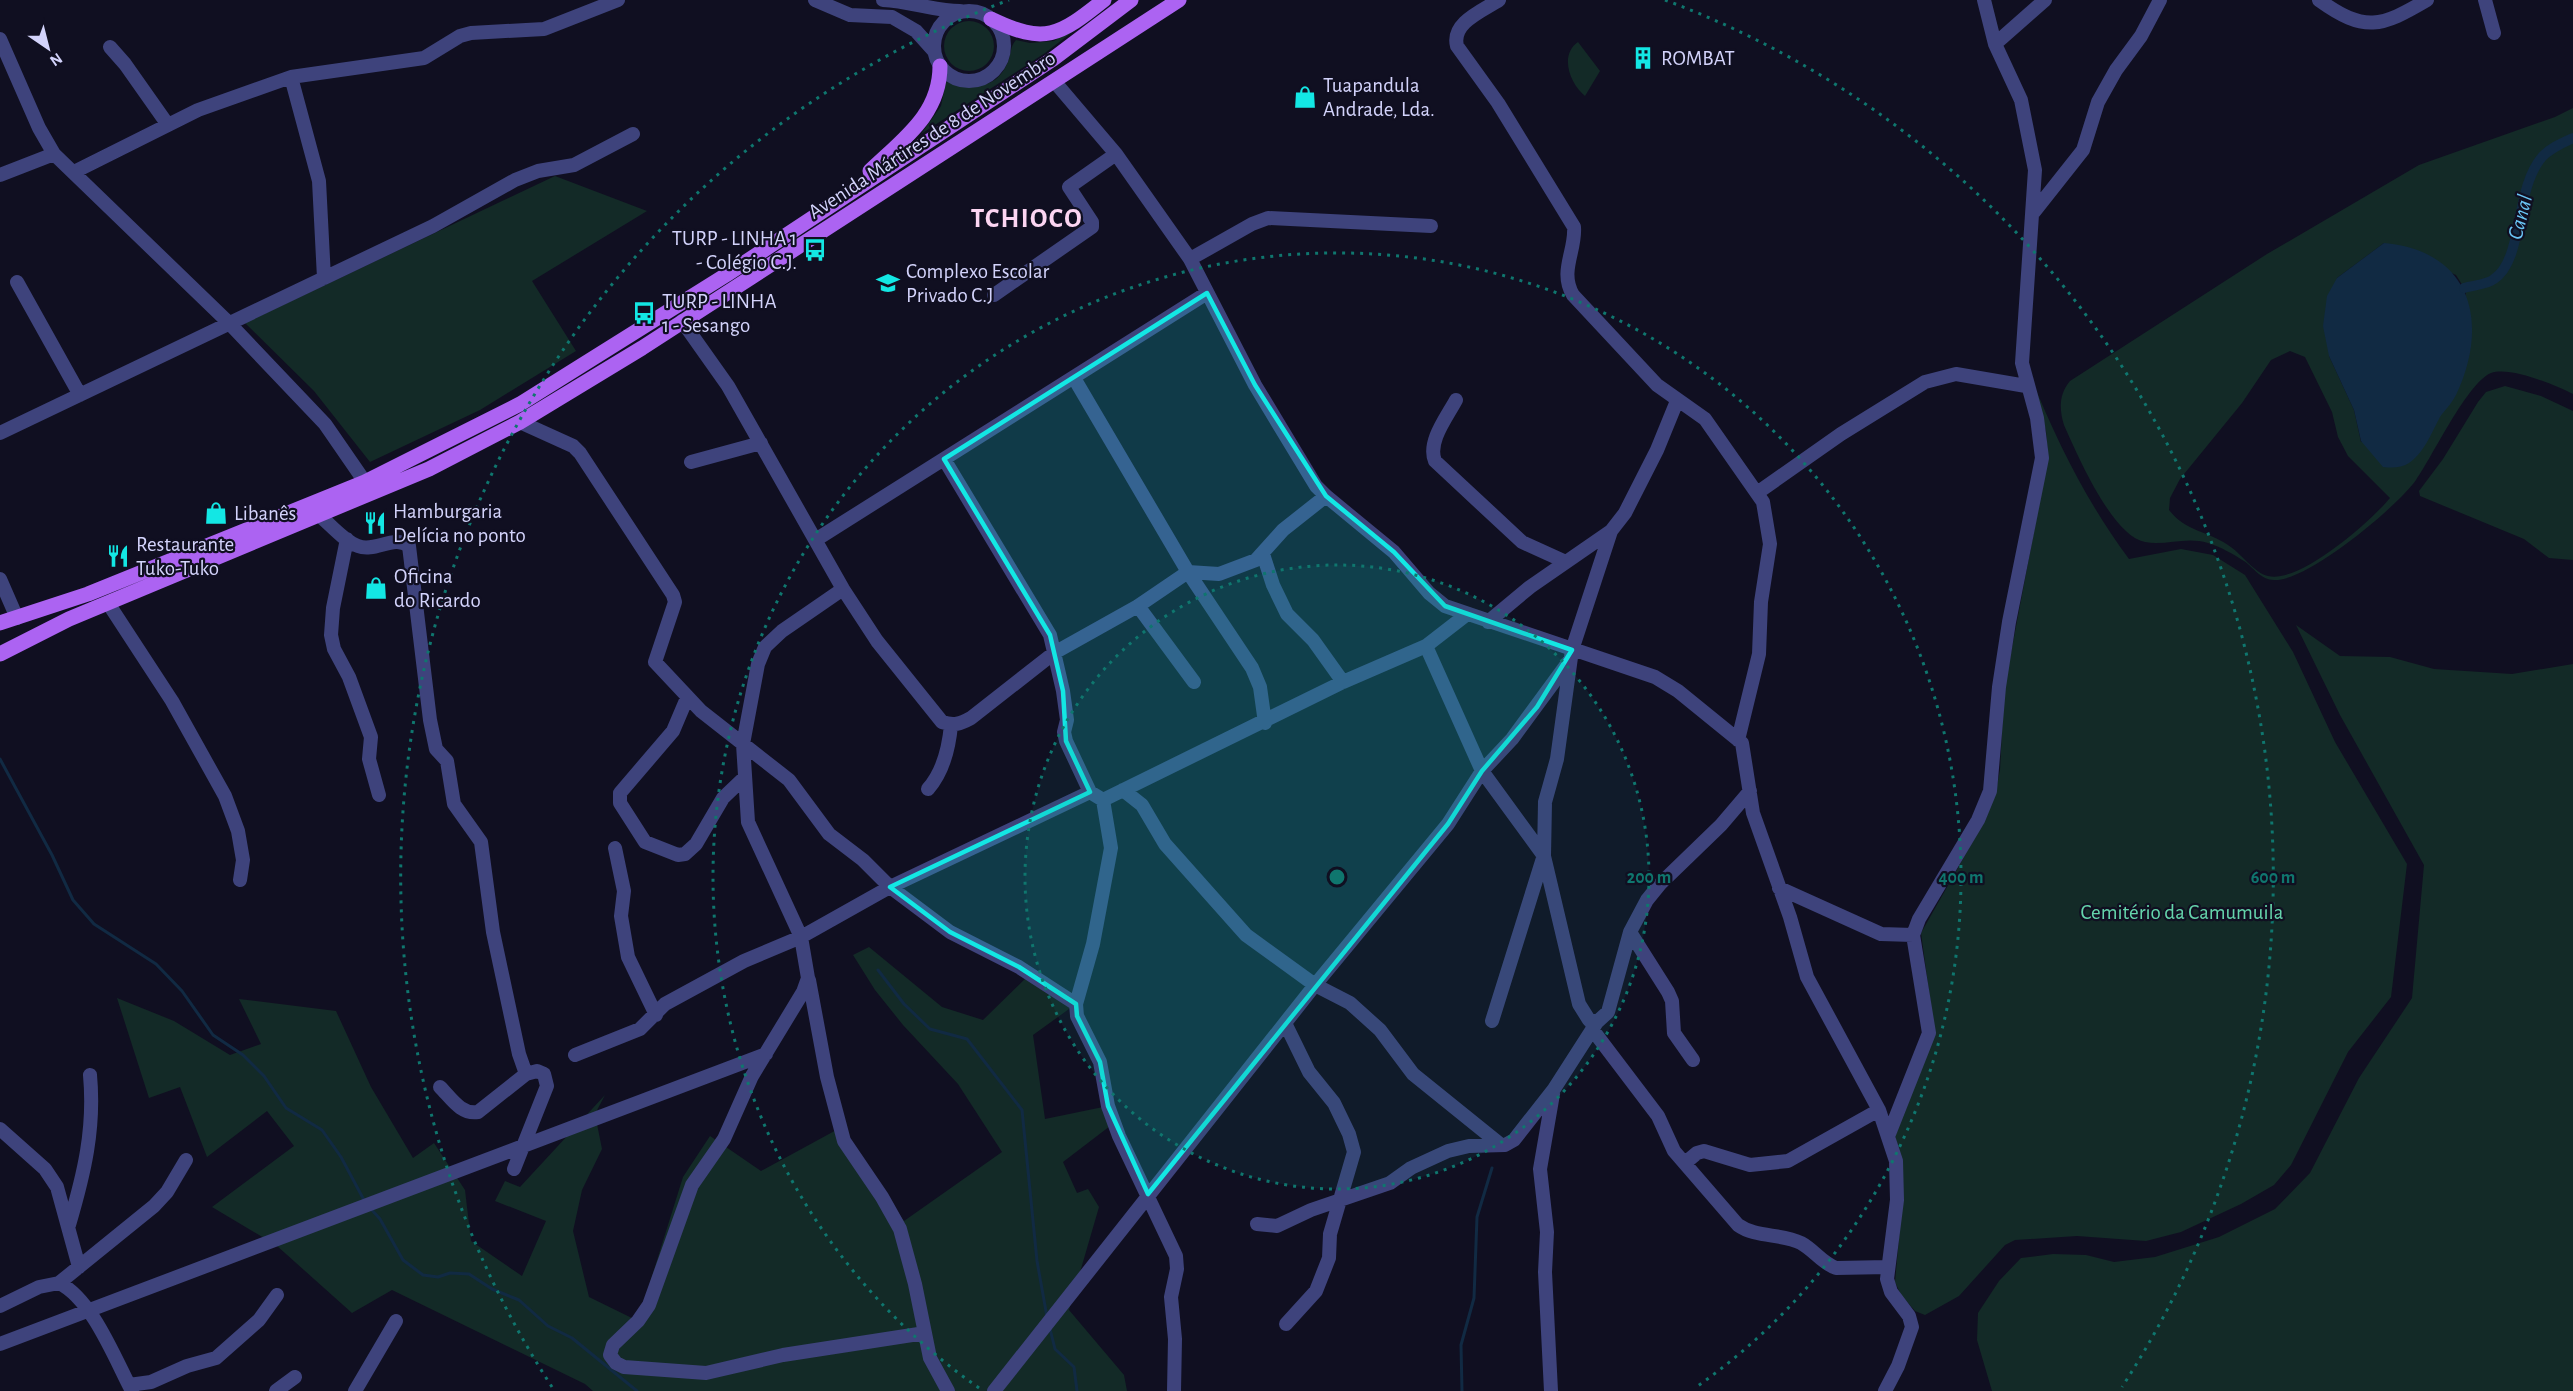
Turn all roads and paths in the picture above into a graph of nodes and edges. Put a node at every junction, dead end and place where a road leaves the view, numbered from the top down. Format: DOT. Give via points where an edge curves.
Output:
graph roads {
  1 [pos="618,0"];
  2 [pos="815,0"];
  3 [pos="883,0"];
  4 [pos="1104,0"];
  5 [pos="1131,0"];
  6 [pos="1179,0"];
  7 [pos="1499,0"];
  8 [pos="1984,0"];
  9 [pos="2045,0"];
  10 [pos="2160,0"];
  11 [pos="2319,0"];
  12 [pos="2427,0"];
  13 [pos="2485,0"];
  14 [pos="968,11"];
  15 [pos="992,19"];
  16 [pos="2494,33"];
  17 [pos="0,39"];
  18 [pos="1995,44"];
  19 [pos="110,47"];
  20 [pos="934,51"];
  21 [pos="940,66"];
  22 [pos="291,77"];
  23 [pos="1054,81"];
  24 [pos="168,125"];
  25 [pos="633,134"];
  26 [pos="54,154"];
  27 [pos="1116,154"];
  28 [pos="75,172"];
  29 [pos="0,175"];
  30 [pos="842,198"];
  31 [pos="2034,212"];
  32 [pos="1431,226"];
  33 [pos="1190,259"];
  34 [pos="324,278"];
  35 [pos="17,282"];
  36 [pos="1207,293"];
  37 [pos="994,295"];
  38 [pos="682,321"];
  39 [pos="229,323"];
  40 [pos="1074,378"];
  41 [pos="2026,386"];
  42 [pos="80,395"];
  43 [pos="1456,400"];
  44 [pos="1677,400"];
  45 [pos="520,422"];
  46 [pos="0,433"];
  47 [pos="761,443"];
  48 [pos="944,459"];
  49 [pos="691,462"];
  50 [pos="365,482"];
  51 [pos="1756,493"];
  52 [pos="1326,496"];
  53 [pos="320,516"];
  54 [pos="1611,531"];
  55 [pos="347,539"];
  56 [pos="817,539"];
  57 [pos="1263,554"];
  58 [pos="1566,562"];
  59 [pos="1188,572"];
  60 [pos="0,579"];
  61 [pos="843,589"];
  62 [pos="108,603"];
  63 [pos="1138,606"];
  64 [pos="1466,615"];
  65 [pos="17,618"];
  66 [pos="1488,621"];
  67 [pos="0,623"];
  68 [pos="1426,646"];
  69 [pos="1054,653"];
  70 [pos="0,654"];
  71 [pos="1571,655"];
  72 [pos="1194,682"];
  73 [pos="1343,682"];
  74 [pos="687,698"];
  75 [pos="1265,723"];
  76 [pos="951,725"];
  77 [pos="1738,740"];
  78 [pos="742,744"];
  79 [pos="1482,771"];
  80 [pos="745,777"];
  81 [pos="928,789"];
  82 [pos="1123,790"];
  83 [pos="1750,791"];
  84 [pos="1090,792"];
  85 [pos="379,795"];
  86 [pos="1103,800"];
  87 [pos="615,848"];
  88 [pos="1544,856"];
  89 [pos="240,880"];
  90 [pos="890,887"];
  91 [pos="1779,888"];
  92 [pos="1630,932"];
  93 [pos="1913,935"];
  94 [pos="801,937"];
  95 [pos="808,978"];
  96 [pos="1315,985"];
  97 [pos="1076,1004"];
  98 [pos="656,1015"];
  99 [pos="1492,1022"];
  100 [pos="1285,1023"];
  101 [pos="1594,1025"];
  102 [pos="766,1054"];
  103 [pos="575,1055"];
  104 [pos="1693,1060"];
  105 [pos="526,1074"];
  106 [pos="90,1075"];
  107 [pos="440,1087"];
  108 [pos="1554,1089"];
  109 [pos="1879,1110"];
  110 [pos="0,1128"];
  111 [pos="1889,1134"];
  112 [pos="1501,1145"];
  113 [pos="524,1146"];
  114 [pos="186,1160"];
  115 [pos="1685,1163"];
  116 [pos="514,1169"];
  117 [pos="1148,1194"];
  118 [pos="1339,1200"];
  119 [pos="1257,1224"];
  120 [pos="69,1225"];
  121 [pos="78,1267"];
  122 [pos="1888,1267"];
  123 [pos="59,1283"];
  124 [pos="277,1295"];
  125 [pos="0,1306"];
  126 [pos="88,1311"];
  127 [pos="396,1321"];
  128 [pos="1286,1324"];
  129 [pos="925,1333"];
  130 [pos="0,1344"];
  131 [pos="295,1377"];
  132 [pos="130,1388"];
  133 [pos="276,1391"];
  134 [pos="355,1391"];
  135 [pos="948,1391"];
  136 [pos="994,1391"];
  137 [pos="1174,1391"];
  138 [pos="1551,1391"];
  139 [pos="1885,1391"];
  1 -- 22 [label="street" via="544,29 460,36 424,58"];
  2 -- 20 [label="street" via="850,15 892,17 916,31"];
  3 -- 14 [label="street" via="931,10"];
  4 -- 15 [label="main road" via="1068,28 1042,35 1019,33"];
  5 -- 30 [label="main road, Avenida Mártires de 8 de Novembro" via="1053,59"];
  6 -- 23 [label="main road, Avenida Mártires de 8 de Novembro"];
  7 -- 44 [label="street" via="1461,25 1455,39 1457,46 1498,103 1574,226 1566,276 1573,295"];
  8 -- 18 [label="street"];
  9 -- 18 [label="street"];
  10 -- 31 [label="street" via="2098,102 2083,150"];
  11 -- 12 [label="street" via="2365,24 2380,23"];
  13 -- 16 [label="street"];
  14 -- 15 [label="street"];
  14 -- 20 [label="street" via="942,24 935,37"];
  15 -- 21 [label="street" via="1004,42 1000,61 992,72 968,81 955,78"];
  17 -- 26 [label="street"];
  18 -- 31 [label="street" via="2026,120 2035,170"];
  19 -- 24 [label="street"];
  20 -- 21 [label="street"];
  21 -- 30 [label="main road" via="937,94 928,114"];
  22 -- 24 [label="street" via="198,110"];
  22 -- 34 [label="street" via="320,181"];
  23 -- 27 [label="street"];
  23 -- 38 [label="main road, Avenida Mártires de 8 de Novembro"];
  24 -- 28 [label="street"];
  25 -- 34 [label="street" via="573,165 515,180 433,226"];
  26 -- 28 [label="street"];
  26 -- 29 [label="street"];
  27 -- 33 [label="street"];
  27 -- 37 [label="street" via="1069,187 1092,227"];
  28 -- 39 [label="street"];
  30 -- 50 [label="main road, Avenida Mártires de 8 de Novembro" via="551,386"];
  31 -- 41 [label="street" via="2023,332"];
  32 -- 33 [label="street" via="1268,218"];
  33 -- 36 [label="street"];
  34 -- 39 [label="street"];
  35 -- 42 [label="street"];
  36 -- 40 [label="street"];
  36 -- 52 [label="street" via="1255,385 1316,486"];
  38 -- 45 [label="main road, Avenida Mártires de 8 de Novembro"];
  38 -- 47 [label="street" via="728,386"];
  39 -- 42 [label="street"];
  39 -- 50 [label="street" via="325,424"];
  40 -- 48 [label="street"];
  40 -- 59 [label="street"];
  41 -- 51 [label="street" via="1956,374 1925,382"];
  41 -- 93 [label="street" via="2037,418 2042,458 1998,687 1990,791 1978,820"];
  42 -- 46 [label="street"];
  43 -- 58 [label="street" via="1435,442 1435,461 1522,542"];
  44 -- 51 [label="street" via="1705,419"];
  44 -- 54 [label="street" via="1657,450"];
  45 -- 53 [label="main road, Avenida Mártires de 8 de Novembro" via="429,469"];
  45 -- 74 [label="street" via="573,446 580,453 673,595 675,602 655,662"];
  47 -- 49 [label="street"];
  47 -- 56 [label="street"];
  48 -- 56 [label="street"];
  48 -- 69 [label="street" via="1050,634"];
  50 -- 65 [label="main road, Avenida Mártires de 8 de Novembro" via="116,583"];
  51 -- 77 [label="street" via="1766,511 1770,544 1758,654"];
  52 -- 57 [label="street" via="1283,530"];
  52 -- 64 [label="street" via="1394,552 1429,593"];
  53 -- 55 [label="street"];
  53 -- 62 [label="main road, Avenida Mártires de 8 de Novembro"];
  54 -- 58 [label="street"];
  54 -- 71 [label="street"];
  55 -- 85 [label="street" via="331,635 371,737 369,759"];
  55 -- 105 [label="street" via="364,548 396,541 409,546 436,749 447,761 454,804 481,842 493,932"];
  56 -- 61 [label="street"];
  57 -- 59 [label="street" via="1219,574"];
  57 -- 73 [label="street" via="1287,614 1313,640"];
  58 -- 66 [label="street"];
  59 -- 63 [label="street"];
  59 -- 75 [label="street" via="1257,678"];
  60 -- 65 [label="street"];
  61 -- 76 [label="street" via="877,641 942,722"];
  61 -- 78 [label="street" via="765,647"];
  62 -- 70 [label="main road, Avenida Mártires de 8 de Novembro"];
  62 -- 89 [label="street" via="172,701 225,796 238,831 243,860"];
  63 -- 69 [label="street"];
  63 -- 72 [label="street"];
  64 -- 66 [label="street"];
  64 -- 68 [label="street"];
  65 -- 67 [label="main road, Avenida Mártires de 8 de Novembro"];
  66 -- 71 [label="street"];
  68 -- 73 [label="street"];
  68 -- 79 [label="street"];
  69 -- 76 [label="street" via="971,718"];
  69 -- 84 [label="street" via="1067,720 1066,741"];
  71 -- 77 [label="street" via="1655,677"];
  71 -- 79 [label="street" via="1512,739"];
  71 -- 88 [label="street" via="1557,759 1545,802"];
  73 -- 75 [label="street"];
  74 -- 78 [label="street"];
  74 -- 80 [label="street" via="669,736 620,793 620,803 640,837 653,847 685,854 696,844 723,798"];
  75 -- 82 [label="street"];
  76 -- 81 [label="street" via="949,744 936,780"];
  77 -- 83 [label="street" via="1744,748"];
  78 -- 80 [label="street"];
  78 -- 90 [label="street" via="789,780 829,834"];
  79 -- 88 [label="street"];
  79 -- 96 [label="street" via="1448,824"];
  80 -- 94 [label="street" via="748,822"];
  82 -- 86 [label="street"];
  82 -- 96 [label="street" via="1142,805 1165,844 1246,935"];
  83 -- 91 [label="street" via="1753,813"];
  83 -- 92 [label="street" via="1660,884 1637,914"];
  84 -- 86 [label="street"];
  84 -- 90 [label="street"];
  86 -- 97 [label="street" via="1112,848 1093,944"];
  87 -- 98 [label="street" via="624,891 621,916 628,957"];
  88 -- 99 [label="street"];
  88 -- 101 [label="street" via="1580,1004"];
  90 -- 94 [label="street"];
  90 -- 97 [label="street" via="950,932 1019,967"];
  91 -- 93 [label="street" via="1881,934"];
  91 -- 109 [label="street" via="1815,994"];
  92 -- 101 [label="street" via="1608,1012"];
  92 -- 104 [label="street" via="1668,992 1674,1033"];
  93 -- 111 [label="street" via="1929,1033"];
  94 -- 95 [label="street"];
  94 -- 98 [label="street" via="665,1004"];
  95 -- 102 [label="street"];
  95 -- 129 [label="street" via="840,1128 855,1160 900,1229"];
  96 -- 100 [label="street"];
  96 -- 112 [label="street" via="1350,1003 1413,1074"];
  97 -- 117 [label="street" via="1077,1016 1100,1062 1111,1115"];
  98 -- 103 [label="street" via="633,1033"];
  100 -- 117 [label="street"];
  100 -- 118 [label="street" via="1309,1072 1334,1103 1349,1134 1354,1152"];
  101 -- 108 [label="street"];
  101 -- 115 [label="street" via="1658,1116 1667,1139"];
  102 -- 113 [label="street"];
  102 -- 129 [label="street" via="724,1139 692,1185 649,1305 638,1322 613,1345 610,1355 624,1367 699,1374 783,1355"];
  105 -- 107 [label="street" via="478,1112 463,1110"];
  105 -- 113 [label="street" via="544,1074 547,1086"];
  106 -- 120 [label="street" via="92,1120 82,1180"];
  108 -- 112 [label="street" via="1521,1133"];
  108 -- 138 [label="street" via="1540,1169 1547,1232 1545,1272"];
  109 -- 111 [label="street"];
  109 -- 115 [label="street" via="1788,1161 1750,1165 1704,1151"];
  110 -- 120 [label="street" via="45,1169 57,1186"];
  111 -- 122 [label="street" via="1896,1161 1897,1200"];
  112 -- 118 [label="street" via="1448,1151 1390,1183"];
  113 -- 116 [label="street"];
  113 -- 126 [label="street"];
  114 -- 121 [label="street" via="154,1206"];
  115 -- 122 [label="street" via="1746,1230 1802,1244 1836,1268"];
  117 -- 136 [label="street"];
  117 -- 137 [label="street" via="1176,1256 1171,1297"];
  118 -- 119 [label="street" via="1277,1226"];
  118 -- 128 [label="street" via="1330,1234 1329,1258 1316,1291"];
  120 -- 121 [label="street"];
  121 -- 123 [label="street"];
  122 -- 139 [label="street" via="1891,1292 1909,1316 1911,1327"];
  123 -- 125 [label="street" via="39,1287"];
  123 -- 126 [label="street" via="72,1289"];
  124 -- 132 [label="street" via="259,1320 216,1358"];
  126 -- 130 [label="street"];
  126 -- 132 [label="street"];
  127 -- 134 [label="street"];
  129 -- 135 [label="street" via="930,1358"];
  131 -- 133 [label="street"];
}
